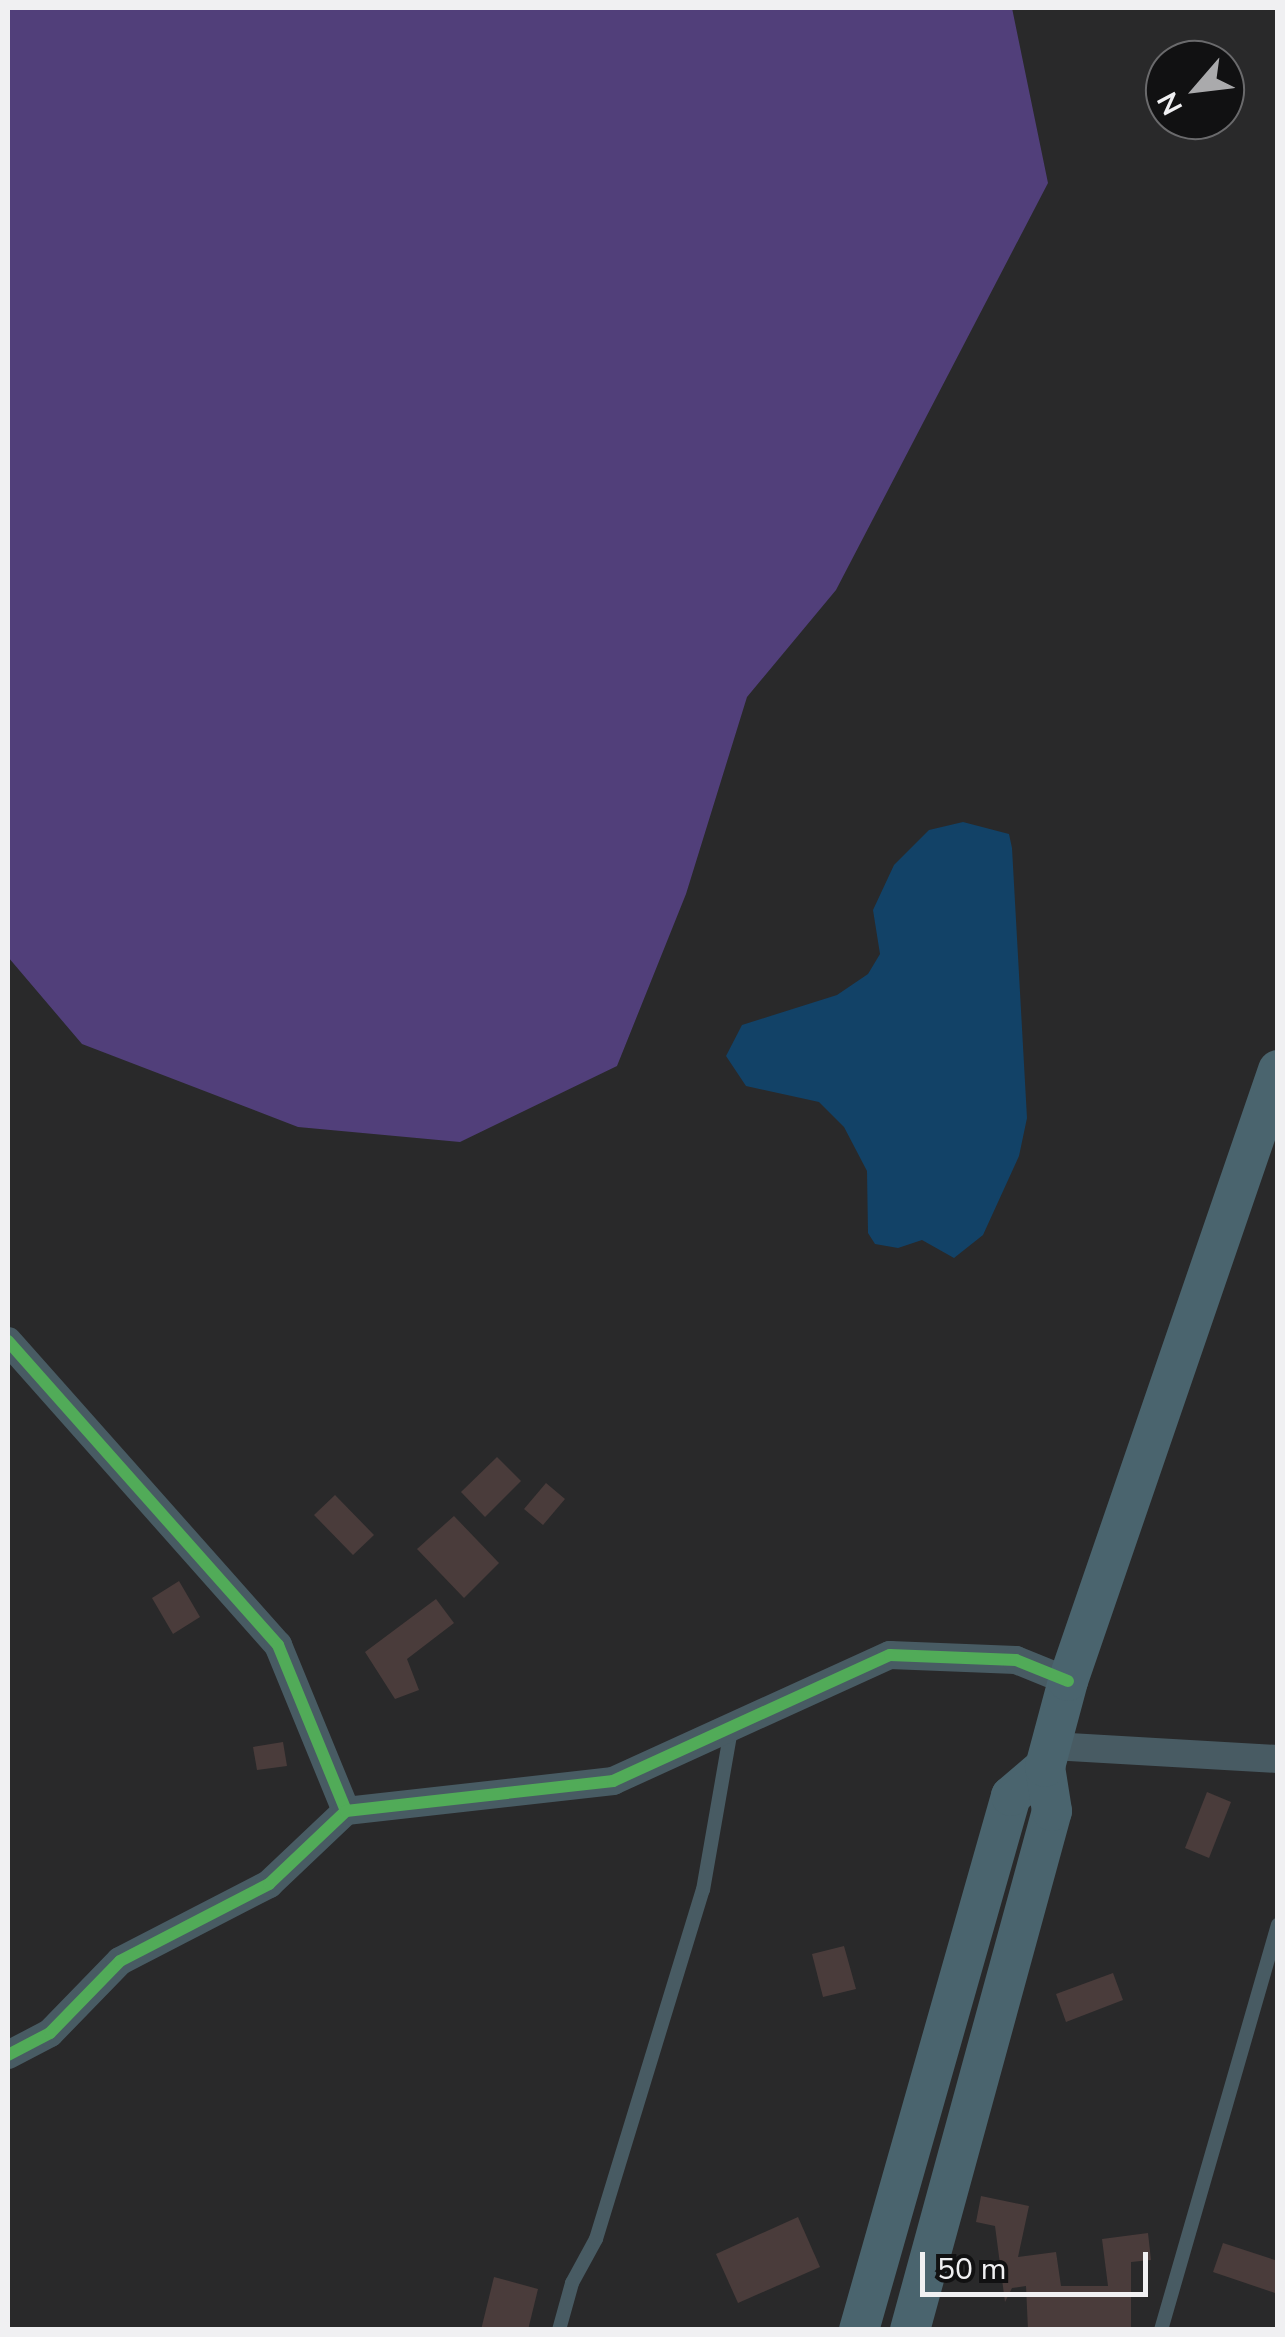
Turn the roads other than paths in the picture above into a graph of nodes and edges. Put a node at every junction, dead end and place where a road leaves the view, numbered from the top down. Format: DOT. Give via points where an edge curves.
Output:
graph roads {
  1 [pos="1276,1081"];
  2 [pos="8,1341"];
  3 [pos="1068,1681"];
  4 [pos="731,1728"];
  5 [pos="1049,1757"];
  6 [pos="1278,1759"];
  7 [pos="346,1810"];
  8 [pos="1278,1925"];
  9 [pos="8,2055"];
  10 [pos="559,2330"];
  11 [pos="859,2330"];
  12 [pos="910,2330"];
  13 [pos="1161,2330"];
  1 -- 3 [label="main road"];
  2 -- 7 [label="street" via="278,1646"];
  3 -- 4 [label="street" via="1016,1660 890,1655"];
  3 -- 5 [label="main road"];
  4 -- 7 [label="street" via="612,1781"];
  4 -- 10 [label="lane" via="703,1890 596,2239 572,2282"];
  5 -- 6 [label="street"];
  5 -- 11 [label="main road" via="1012,1796"];
  5 -- 12 [label="main road" via="1052,1810"];
  7 -- 9 [label="street" via="269,1884 120,1961 50,2033"];
  8 -- 13 [label="lane"];
}
